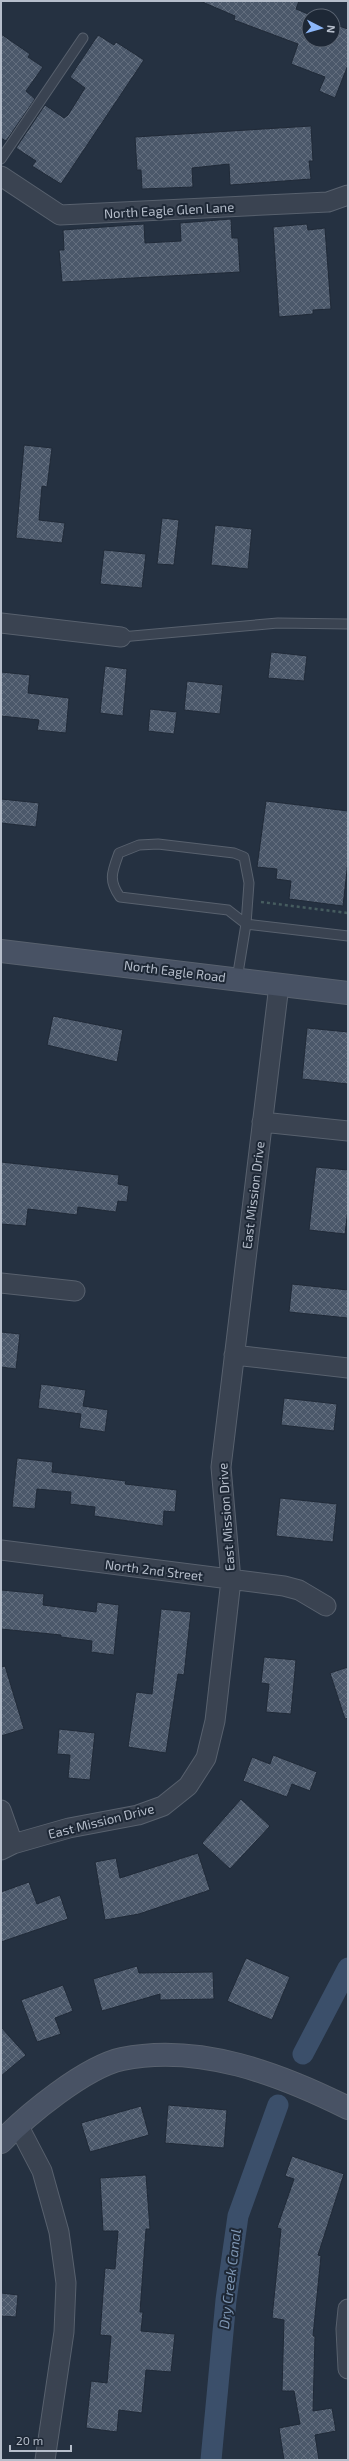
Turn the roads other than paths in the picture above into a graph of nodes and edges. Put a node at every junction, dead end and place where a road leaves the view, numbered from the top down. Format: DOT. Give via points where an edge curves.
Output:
graph roads {
  1 [pos="83,38"];
  2 [pos="1,159"];
  3 [pos="1,176"];
  4 [pos="348,195"];
  5 [pos="1,623"];
  6 [pos="348,624"];
  7 [pos="121,636"];
  8 [pos="246,924"];
  9 [pos="348,936"];
  10 [pos="1,951"];
  11 [pos="237,979"];
  12 [pos="279,985"];
  13 [pos="348,993"];
  14 [pos="262,1122"];
  15 [pos="348,1131"];
  16 [pos="1,1283"];
  17 [pos="75,1291"];
  18 [pos="234,1355"];
  19 [pos="348,1368"];
  20 [pos="1,1550"];
  21 [pos="231,1580"];
  22 [pos="326,1606"];
  23 [pos="1,1810"];
  24 [pos="7,1847"];
  25 [pos="348,2108"];
  26 [pos="18,2125"];
  27 [pos="1,2142"];
  28 [pos="348,2309"];
  29 [pos="348,2369"];
  30 [pos="46,2460"];
  1 -- 2 [label="lane"];
  3 -- 4 [label="street, North Eagle Glen Lane" via="60,215 328,202"];
  5 -- 7 [label="street"];
  6 -- 7 [label="lane" via="278,623"];
  8 -- 8 [label="lane" via="228,910 120,897 112,886 113,869 119,853 139,845 158,844 234,853 244,857 250,883"];
  8 -- 9 [label="lane"];
  8 -- 11 [label="lane"];
  10 -- 11 [label="street, North Eagle Road"];
  11 -- 12 [label="street, North Eagle Road"];
  12 -- 13 [label="street, North Eagle Road"];
  12 -- 14 [label="street, East Mission Drive"];
  14 -- 15 [label="street"];
  14 -- 18 [label="street, East Mission Drive"];
  16 -- 17 [label="street"];
  18 -- 19 [label="street"];
  18 -- 21 [label="street, East Mission Drive" via="221,1467"];
  20 -- 21 [label="street, North 2nd Street"];
  21 -- 22 [label="street, North 2nd Street" via="299,1590"];
  21 -- 24 [label="street, East Mission Drive" via="214,1721 206,1758 188,1786 163,1806 138,1815 69,1828"];
  23 -- 24 [label="street, East Mission Drive"];
  25 -- 26 [label="street" via="280,2078 236,2065 196,2055 156,2055 121,2059 88,2073"];
  26 -- 27 [label="street"];
  26 -- 30 [label="street" via="42,2171 59,2232 66,2283 64,2332"];
  28 -- 29 [label="street"];
}
